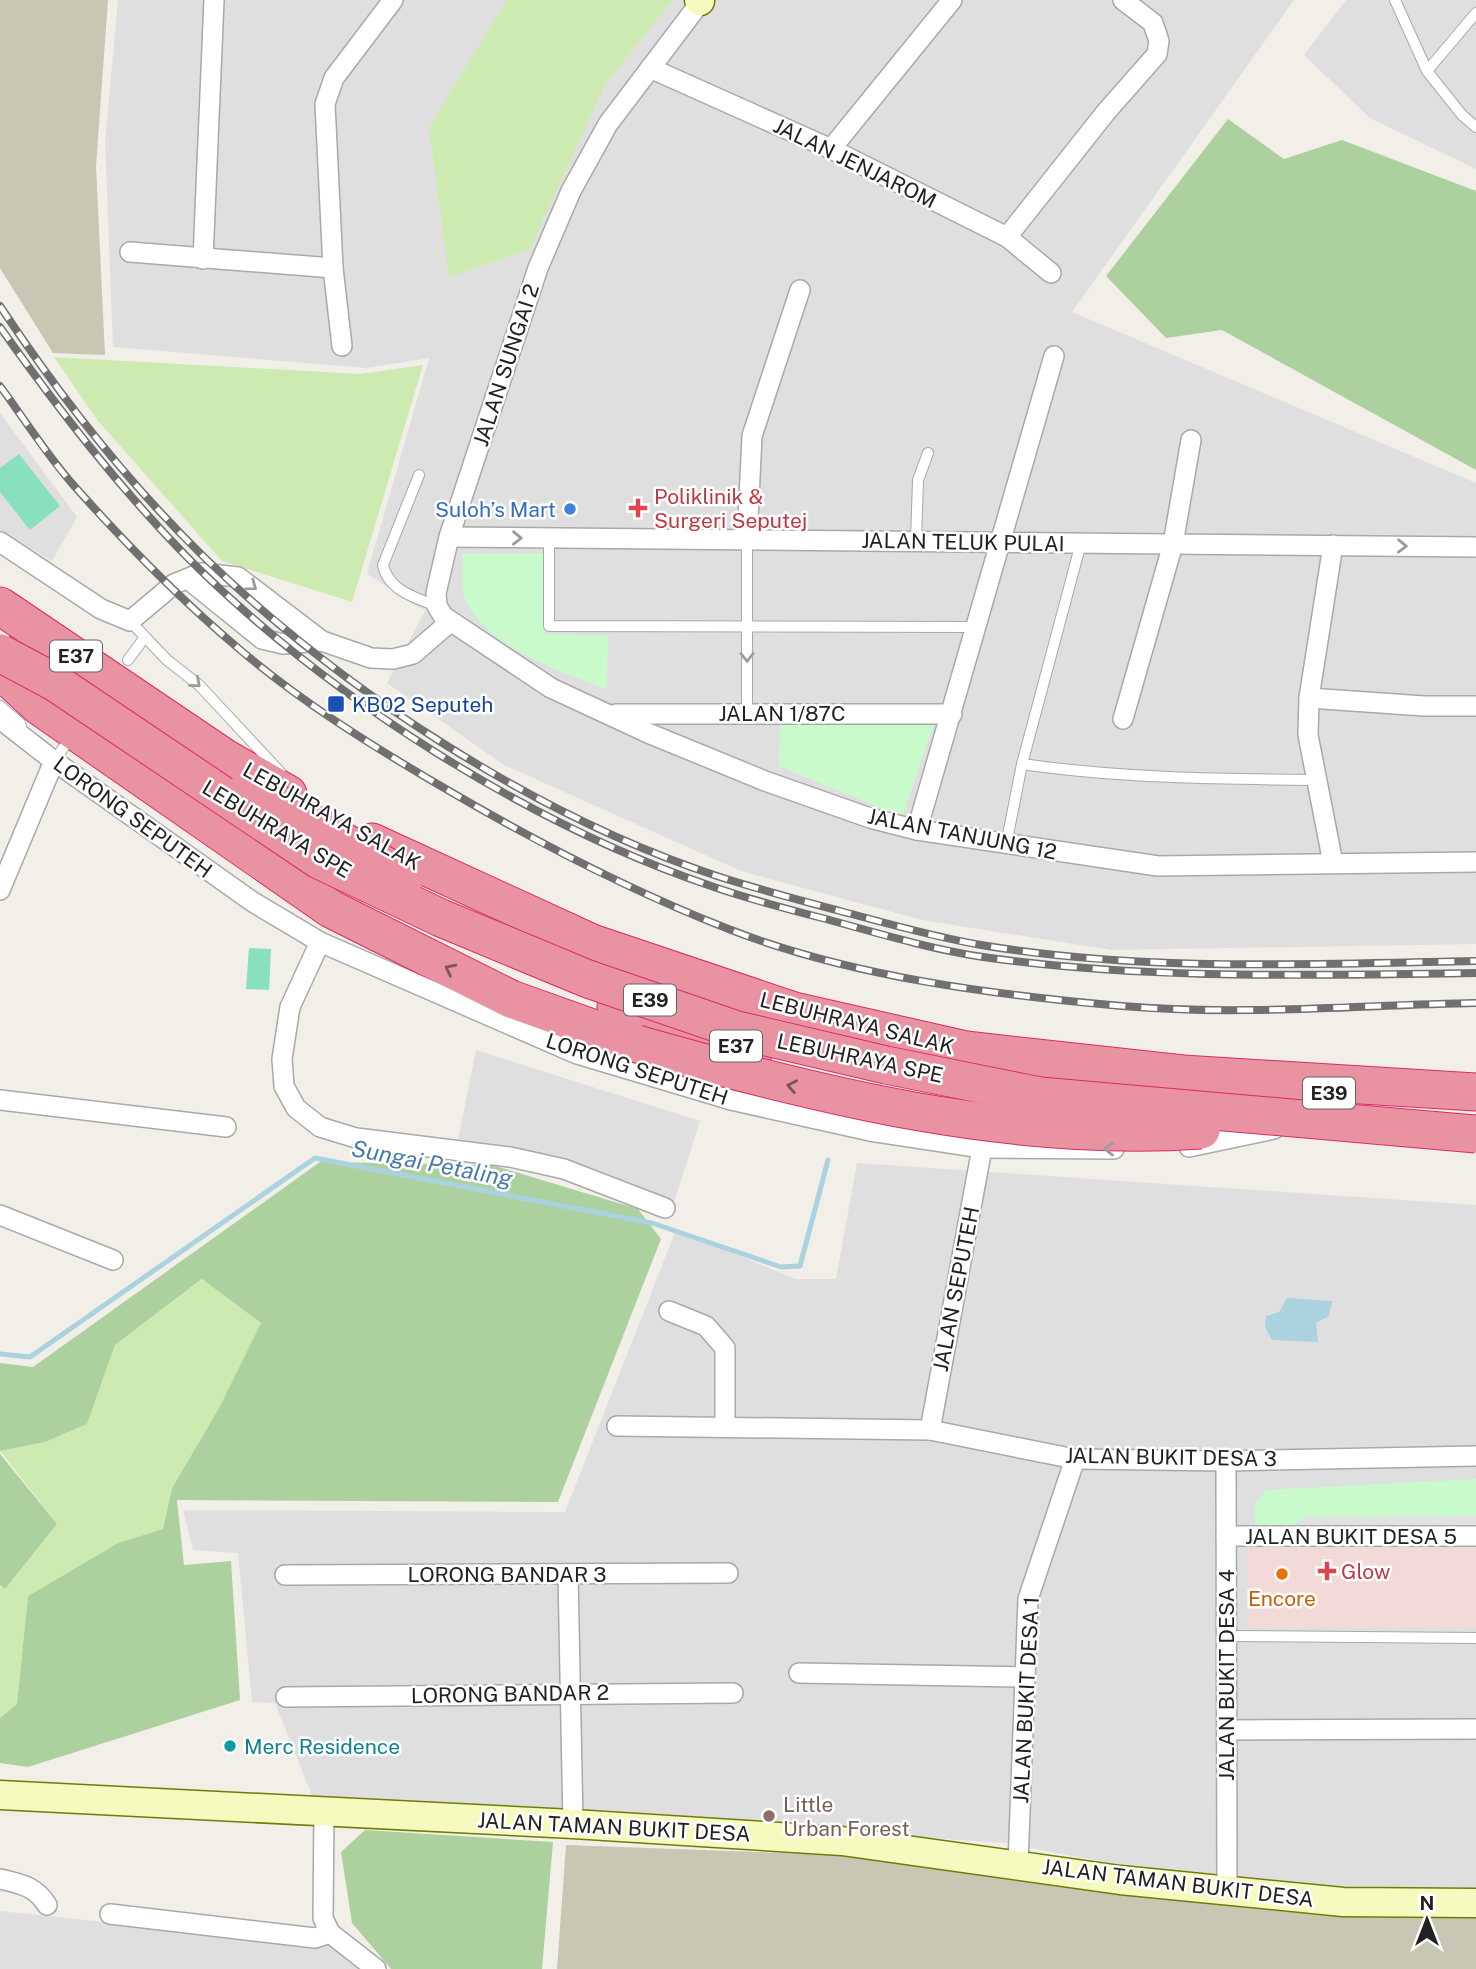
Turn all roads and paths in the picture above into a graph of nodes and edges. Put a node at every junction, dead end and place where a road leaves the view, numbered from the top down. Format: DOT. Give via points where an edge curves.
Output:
graph roads {
  1 [pos="214,0"];
  2 [pos="393,0"];
  3 [pos="700,0"];
  4 [pos="952,0"];
  5 [pos="1123,0"];
  6 [pos="1395,0"];
  7 [pos="1476,13"];
  8 [pos="650,68"];
  9 [pos="1427,71"];
  10 [pos="1476,127"];
  11 [pos="831,149"];
  12 [pos="1007,237"];
  13 [pos="130,252"];
  14 [pos="203,259"];
  15 [pos="333,268"];
  16 [pos="1051,273"];
  17 [pos="800,290"];
  18 [pos="342,346"];
  19 [pos="1054,356"];
  20 [pos="1191,440"];
  21 [pos="928,453"];
  22 [pos="419,474"];
  23 [pos="449,537"];
  24 [pos="549,538"];
  25 [pos="747,540"];
  26 [pos="916,541"];
  27 [pos="0,542"];
  28 [pos="999,542"];
  29 [pos="1081,543"];
  30 [pos="1173,544"];
  31 [pos="1333,545"];
  32 [pos="1476,547"];
  33 [pos="188,579"];
  34 [pos="0,580"];
  35 [pos="0,606"];
  36 [pos="437,606"];
  37 [pos="130,621"];
  38 [pos="450,622"];
  39 [pos="747,626"];
  40 [pos="976,627"];
  41 [pos="0,629"];
  42 [pos="145,637"];
  43 [pos="322,641"];
  44 [pos="128,660"];
  45 [pos="0,670"];
  46 [pos="1309,698"];
  47 [pos="1476,706"];
  48 [pos="152,707"];
  49 [pos="747,713"];
  50 [pos="952,714"];
  51 [pos="611,715"];
  52 [pos="0,719"];
  53 [pos="1123,719"];
  54 [pos="23,734"];
  55 [pos="59,754"];
  56 [pos="1022,764"];
  57 [pos="1314,780"];
  58 [pos="298,791"];
  59 [pos="917,830"];
  60 [pos="1006,845"];
  61 [pos="1476,862"];
  62 [pos="1333,863"];
  63 [pos="0,890"];
  64 [pos="320,942"];
  65 [pos="511,999"];
  66 [pos="694,1036"];
  67 [pos="1476,1092"];
  68 [pos="0,1100"];
  69 [pos="1476,1101"];
  70 [pos="1321,1121"];
  71 [pos="226,1128"];
  72 [pos="1274,1129"];
  73 [pos="1476,1134"];
  74 [pos="982,1149"];
  75 [pos="664,1208"];
  76 [pos="0,1215"];
  77 [pos="113,1260"];
  78 [pos="668,1311"];
  79 [pos="617,1426"];
  80 [pos="725,1426"];
  81 [pos="930,1430"];
  82 [pos="1476,1456"];
  83 [pos="1075,1459"];
  84 [pos="1226,1461"];
  85 [pos="1226,1536"];
  86 [pos="1476,1536"];
  87 [pos="728,1573"];
  88 [pos="568,1574"];
  89 [pos="285,1575"];
  90 [pos="1226,1636"];
  91 [pos="1476,1637"];
  92 [pos="799,1673"];
  93 [pos="1025,1677"];
  94 [pos="570,1693"];
  95 [pos="733,1693"];
  96 [pos="286,1697"];
  97 [pos="1476,1729"];
  98 [pos="1227,1730"];
  99 [pos="0,1795"];
  100 [pos="324,1811"];
  101 [pos="573,1824"];
  102 [pos="1018,1864"];
  103 [pos="0,1880"];
  104 [pos="1227,1889"];
  105 [pos="1476,1903"];
  106 [pos="47,1905"];
  107 [pos="110,1914"];
  108 [pos="330,1933"];
  109 [pos="376,1969"];
  1 -- 14 [label="street"];
  2 -- 15 [label="street" via="334,78 325,104"];
  3 -- 8 [label="street, JALAN SUNGAI 2"];
  4 -- 11 [label="street"];
  5 -- 12 [label="street" via="1153,23 1159,41 1157,54"];
  6 -- 9 [label="lane"];
  7 -- 9 [label="lane"];
  8 -- 11 [label="street, JALAN JENJAROM"];
  8 -- 23 [label="street, JALAN SUNGAI 2" via="608,124 538,268"];
  9 -- 10 [label="lane"];
  11 -- 12 [label="street, JALAN JENJAROM"];
  12 -- 16 [label="street, JALAN JENJAROM"];
  13 -- 14 [label="street"];
  14 -- 15 [label="street"];
  15 -- 18 [label="street"];
  17 -- 25 [label="street" via="752,436"];
  19 -- 28 [label="street"];
  20 -- 30 [label="street"];
  21 -- 26 [label="lane" via="919,480"];
  22 -- 36 [label="lane" via="383,565 385,576 407,595"];
  23 -- 24 [label="street, JALAN TELUK PULAI, one-way"];
  23 -- 36 [label="street, JALAN SUNGAI 2"];
  24 -- 25 [label="street, JALAN TELUK PULAI"];
  24 -- 39 [label="lane" via="549,626"];
  25 -- 26 [label="street, JALAN TELUK PULAI"];
  25 -- 39 [label="lane"];
  26 -- 28 [label="street, JALAN TELUK PULAI"];
  27 -- 37 [label="street" via="101,609"];
  28 -- 29 [label="street, JALAN TELUK PULAI"];
  28 -- 40 [label="street"];
  29 -- 30 [label="street, JALAN TELUK PULAI"];
  29 -- 56 [label="lane"];
  30 -- 31 [label="street, JALAN TELUK PULAI"];
  30 -- 53 [label="street"];
  31 -- 32 [label="street, JALAN TELUK PULAI, one-way"];
  31 -- 46 [label="street"];
  33 -- 37 [label="street" via="174,584"];
  33 -- 43 [label="street" via="262,639 283,644"];
  33 -- 43 [label="street, one-way" via="201,573 238,577"];
  34 -- 48 [label="highway"];
  35 -- 48 [label="highway, LEBUHRAYA SALAK / E37"];
  36 -- 38 [label="street"];
  37 -- 42 [label="lane"];
  38 -- 43 [label="street" via="413,654 393,659 352,653"];
  38 -- 51 [label="street, JALAN TANJUNG 12" via="551,688"];
  39 -- 40 [label="lane"];
  39 -- 49 [label="lane, one-way"];
  40 -- 50 [label="street"];
  41 -- 69 [label="highway, LEBUHRAYA SPE / E39, bridge" via="201,759 449,902 594,961 745,1009 1044,1069 1181,1085"];
  42 -- 44 [label="lane"];
  42 -- 58 [label="lane, one-way" via="199,685"];
  45 -- 54 [label="lane"];
  65 -- 45 [label="highway, one-way" via="331,909 39,706"];
  45 -- 66 [label="highway, E37" via="76,708 194,793 359,893 515,968"];
  45 -- 70 [label="highway, LEBUHRAYA SPE / E39, bridge" via="56,682 319,860 441,918 588,979 737,1030 1027,1093"];
  46 -- 47 [label="street"];
  46 -- 57 [label="street"];
  48 -- 67 [label="highway, LEBUHRAYA SALAK / E37" via="225,758 391,853 593,943 794,1011 966,1050 1184,1074"];
  49 -- 50 [label="street, JALAN 1/87C"];
  49 -- 51 [label="street, JALAN 1/87C"];
  50 -- 59 [label="street"];
  51 -- 59 [label="street, JALAN TANJUNG 12" via="765,781"];
  52 -- 54 [label="street, LORONG SEPUTEH"];
  54 -- 55 [label="street, LORONG SEPUTEH"];
  55 -- 63 [label="street"];
  55 -- 64 [label="street, LORONG SEPUTEH" via="253,902"];
  56 -- 57 [label="lane" via="1167,779"];
  56 -- 60 [label="lane"];
  57 -- 62 [label="street"];
  59 -- 60 [label="street, JALAN TANJUNG 12"];
  60 -- 62 [label="street, JALAN TANJUNG 12" via="1158,866"];
  61 -- 62 [label="street, JALAN TANJUNG 12"];
  64 -- 74 [label="street, LORONG SEPUTEH" via="578,1054 731,1100 870,1131"];
  64 -- 75 [label="street" via="290,1007 282,1059 284,1086 296,1108 320,1127 356,1138 510,1157 564,1169"];
  65 -- 66 [label="highway"];
  70 -- 65 [label="highway, one-way, bridge" via="1151,1133 984,1124 765,1081 637,1044"];
  66 -- 72 [label="highway, E37" via="981,1101"];
  68 -- 71 [label="street"];
  70 -- 73 [label="highway, LEBUHRAYA SPE / E39, bridge"];
  72 -- 73 [label="highway, E37"];
  72 -- 74 [label="street, LORONG SEPUTEH, one-way" via="1179,1149"];
  74 -- 81 [label="street, JALAN SEPUTEH"];
  76 -- 77 [label="street"];
  78 -- 80 [label="street" via="706,1326 725,1348"];
  79 -- 80 [label="street, JALAN BUKIT DESA 3"];
  80 -- 81 [label="street, JALAN BUKIT DESA 3"];
  81 -- 83 [label="street, JALAN BUKIT DESA 3"];
  82 -- 84 [label="street, JALAN BUKIT DESA 3"];
  83 -- 84 [label="street, JALAN BUKIT DESA 3"];
  83 -- 93 [label="street, JALAN BUKIT DESA 1" via="1028,1599"];
  84 -- 85 [label="street, JALAN BUKIT DESA 4"];
  85 -- 86 [label="street, JALAN BUKIT DESA 5"];
  85 -- 90 [label="street, JALAN BUKIT DESA 4"];
  87 -- 88 [label="street, LORONG BANDAR 3"];
  88 -- 89 [label="street, LORONG BANDAR 3"];
  88 -- 94 [label="street"];
  90 -- 91 [label="lane"];
  90 -- 98 [label="street, JALAN BUKIT DESA 4"];
  92 -- 93 [label="street"];
  93 -- 102 [label="street, JALAN BUKIT DESA 1"];
  94 -- 95 [label="street, LORONG BANDAR 2"];
  94 -- 96 [label="street, LORONG BANDAR 2"];
  94 -- 101 [label="street"];
  97 -- 98 [label="street"];
  98 -- 104 [label="street, JALAN BUKIT DESA 4"];
  99 -- 100 [label="street, JALAN TAMAN BUKIT DESA"];
  100 -- 101 [label="street, JALAN TAMAN BUKIT DESA"];
  100 -- 108 [label="street" via="323,1918"];
  101 -- 102 [label="street, JALAN TAMAN BUKIT DESA" via="842,1841"];
  102 -- 104 [label="street, JALAN TAMAN BUKIT DESA" via="1120,1880"];
  103 -- 106 [label="street" via="25,1884 39,1892"];
  104 -- 105 [label="street, JALAN TAMAN BUKIT DESA" via="1343,1902"];
  107 -- 108 [label="street" via="315,1938"];
  108 -- 109 [label="street"];
}
